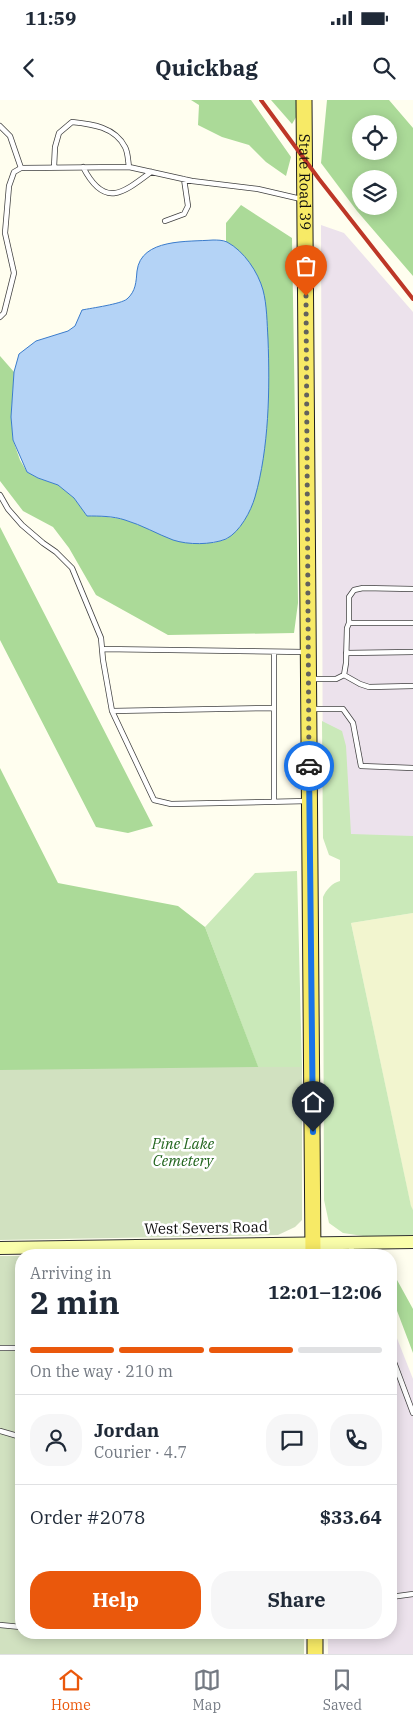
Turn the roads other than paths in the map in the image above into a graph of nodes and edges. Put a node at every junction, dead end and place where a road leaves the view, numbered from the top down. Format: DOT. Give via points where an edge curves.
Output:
graph roads {
  1 [pos="304,100"];
  2 [pos="0,126"];
  3 [pos="54,167"];
  4 [pos="83,167"];
  5 [pos="129,167"];
  6 [pos="21,168"];
  7 [pos="152,172"];
  8 [pos="184,179"];
  9 [pos="305,200"];
  10 [pos="165,221"];
  11 [pos="0,317"];
  12 [pos="0,494"];
  13 [pos="413,588"];
  14 [pos="348,623"];
  15 [pos="413,623"];
  16 [pos="102,649"];
  17 [pos="274,652"];
  18 [pos="308,652"];
  19 [pos="413,652"];
  20 [pos="346,653"];
  21 [pos="344,675"];
  22 [pos="308,679"];
  23 [pos="413,686"];
  24 [pos="274,708"];
  25 [pos="308,709"];
  26 [pos="112,710"];
  27 [pos="413,768"];
  28 [pos="274,801"];
  29 [pos="309,801"];
  30 [pos="413,1242"];
  31 [pos="0,1248"];
  32 [pos="313,1249"];
  33 [pos="352,1249"];
  34 [pos="0,1348"];
  35 [pos="15,1348"];
  36 [pos="397,1370"];
  37 [pos="413,1413"];
  38 [pos="0,1431"];
  39 [pos="15,1435"];
  40 [pos="413,1594"];
  41 [pos="397,1596"];
  42 [pos="0,1625"];
  43 [pos="15,1626"];
  44 [pos="315,1639"];
  45 [pos="315,1654"];
  1 -- 9 [label="main road, State Road 39"];
  2 -- 6 [label="lane" via="10,136"];
  3 -- 4 [label="lane"];
  3 -- 5 [label="lane" via="59,133 72,122 95,124 115,134 125,147"];
  3 -- 6 [label="lane"];
  4 -- 5 [label="lane"];
  4 -- 7 [label="lane" via="91,182 106,193 130,189"];
  5 -- 7 [label="lane"];
  6 -- 11 [label="lane" via="14,172 9,186 5,232 14,273 4,313"];
  7 -- 8 [label="lane"];
  8 -- 9 [label="lane" via="258,189"];
  8 -- 10 [label="lane" via="188,206 184,214"];
  9 -- 18 [label="main road, State Road 39"];
  12 -- 16 [label="lane" via="22,525 72,568 101,638"];
  13 -- 14 [label="lane" via="354,590 349,597"];
  14 -- 15 [label="lane"];
  14 -- 20 [label="lane"];
  16 -- 17 [label="lane"];
  16 -- 26 [label="lane"];
  17 -- 18 [label="lane"];
  17 -- 24 [label="lane"];
  18 -- 22 [label="main road, State Road 39"];
  19 -- 20 [label="lane"];
  20 -- 21 [label="lane"];
  21 -- 22 [label="lane" via="336,679"];
  21 -- 23 [label="lane" via="369,687"];
  22 -- 25 [label="main road, State Road 39"];
  24 -- 26 [label="lane"];
  24 -- 28 [label="lane"];
  25 -- 27 [label="lane" via="343,709 353,724 361,766"];
  25 -- 29 [label="main road, State Road 39"];
  26 -- 28 [label="lane" via="154,800 171,804"];
  28 -- 29 [label="lane"];
  29 -- 32 [label="main road, State Road 39"];
  30 -- 33 [label="street, West Severs Road"];
  31 -- 32 [label="street, West Severs Road"];
  32 -- 33 [label="street, West Severs Road"];
  34 -- 35 [label="lane"];
  36 -- 37 [label="lane"];
  38 -- 39 [label="lane"];
  40 -- 41 [label="lane"];
  42 -- 43 [label="lane"];
  44 -- 45 [label="main road"];
}
